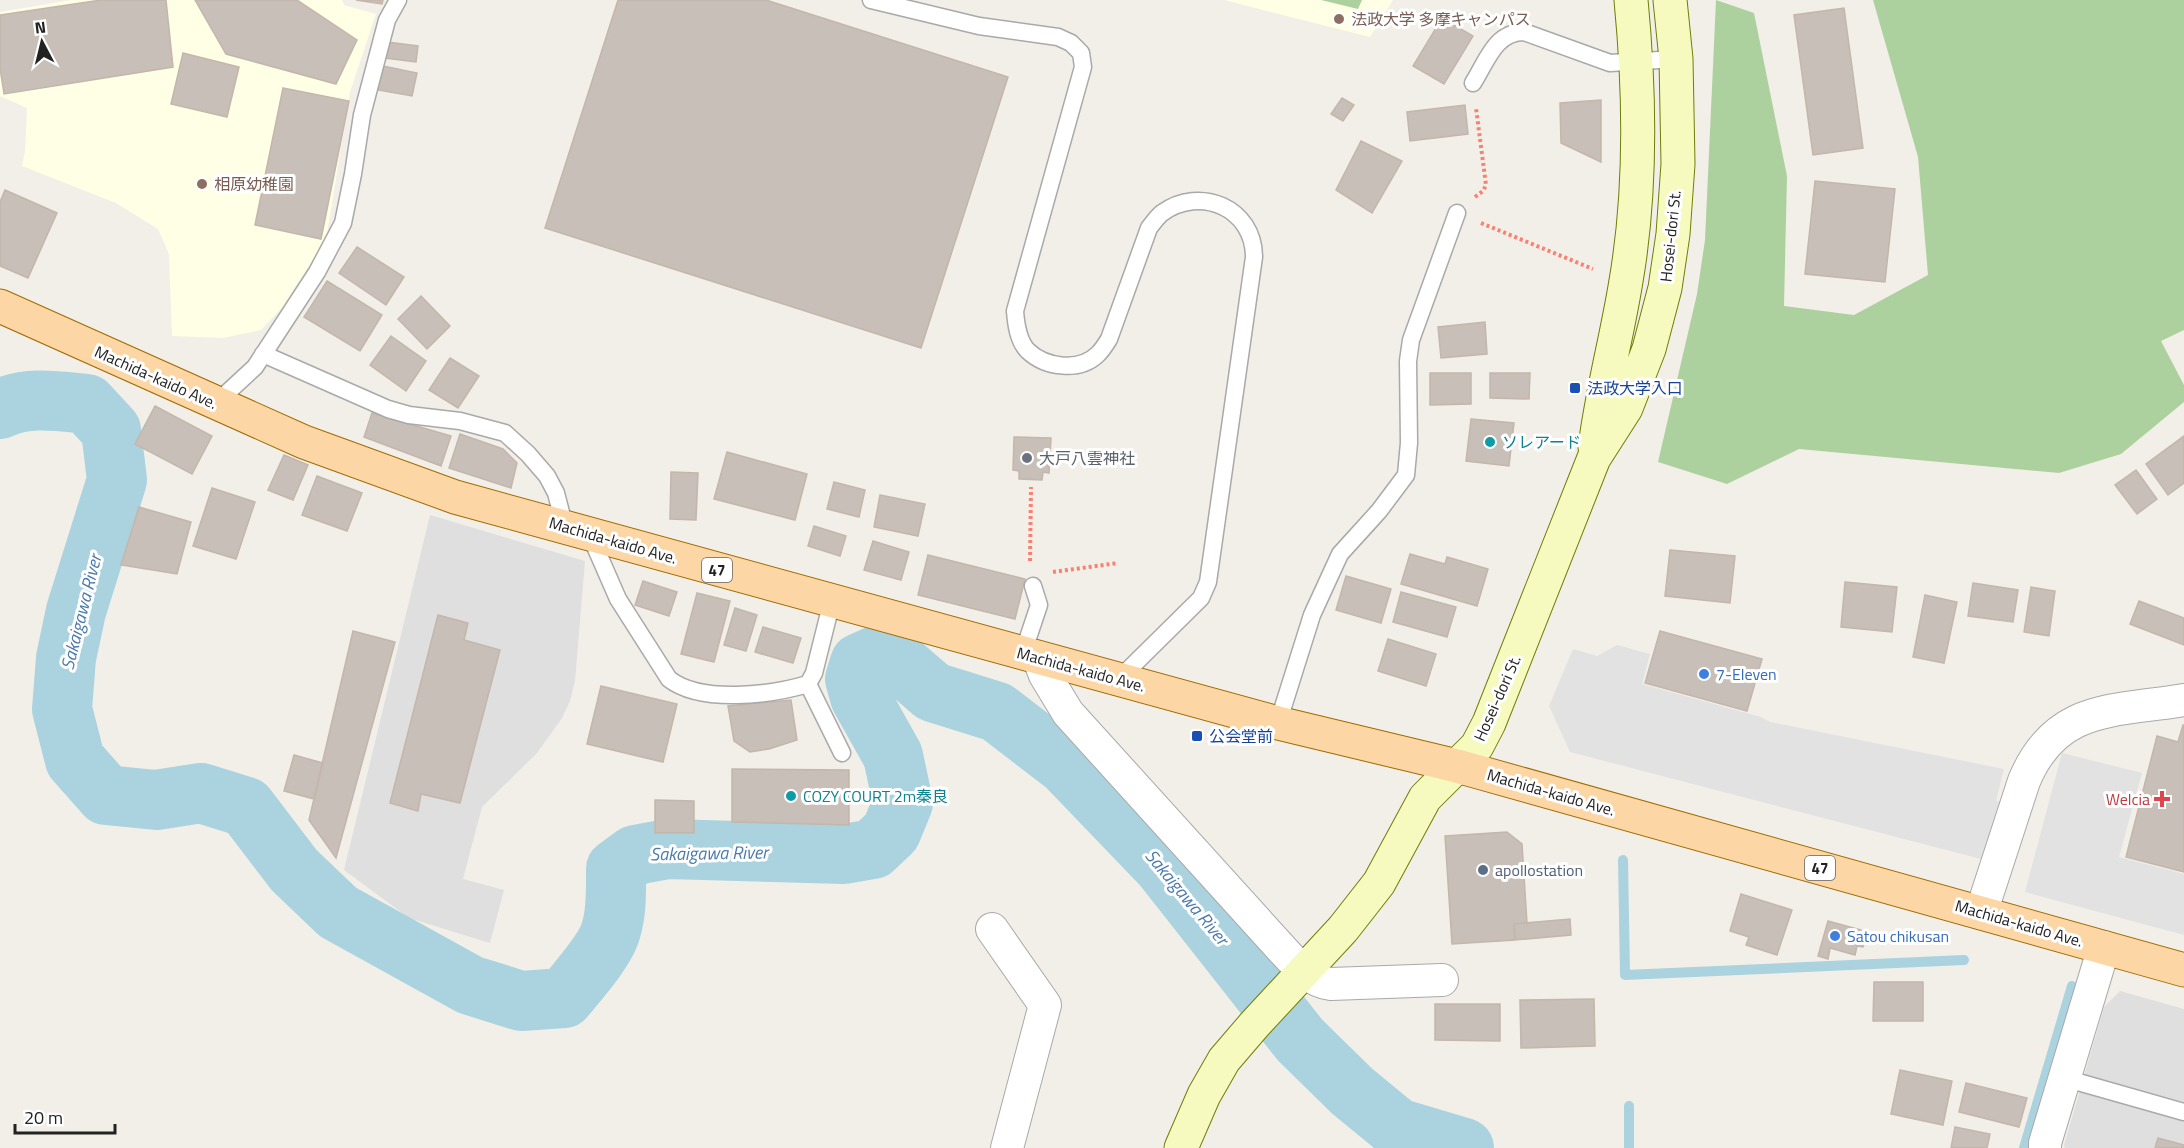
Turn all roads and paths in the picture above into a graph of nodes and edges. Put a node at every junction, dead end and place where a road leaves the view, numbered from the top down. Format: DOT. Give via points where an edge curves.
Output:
graph roads {
  1 [pos="398,0"];
  2 [pos="871,0"];
  3 [pos="1631,0"];
  4 [pos="1670,0"];
  5 [pos="1676,59"];
  6 [pos="1637,62"];
  7 [pos="1473,84"];
  8 [pos="1457,213"];
  9 [pos="1626,282"];
  10 [pos="0,306"];
  11 [pos="263,354"];
  12 [pos="215,404"];
  13 [pos="1594,458"];
  14 [pos="1030,487"];
  15 [pos="1030,529"];
  16 [pos="578,532"];
  17 [pos="1118,563"];
  18 [pos="1058,571"];
  19 [pos="1033,586"];
  20 [pos="832,601"];
  21 [pos="1030,655"];
  22 [pos="1119,679"];
  23 [pos="808,684"];
  24 [pos="2184,700"];
  25 [pos="1278,723"];
  26 [pos="842,753"];
  27 [pos="1457,766"];
  28 [pos="1981,913"];
  29 [pos="992,929"];
  30 [pos="2104,947"];
  31 [pos="2184,969"];
  32 [pos="1298,976"];
  33 [pos="1442,980"];
  34 [pos="2064,1078"];
  35 [pos="2184,1112"];
  36 [pos="1007,1148"];
  37 [pos="1181,1148"];
  38 [pos="2045,1148"];
  1 -- 11 [label="lane" via="387,20 362,115 343,223 317,272"];
  2 -- 22 [label="lane" via="978,26 1058,37 1081,53 1083,67 1015,311 1017,330 1027,350 1043,362 1062,366 1085,363 1098,354 1109,339 1149,228 1160,214 1188,201 1222,206 1247,226 1254,243 1208,582 1201,598"];
  3 -- 6 [label="street, Hosei-dori St."];
  4 -- 5 [label="street, Hosei-dori St."];
  5 -- 6 [label="lane"];
  5 -- 13 [label="street, Hosei-dori St." via="1678,164 1665,288 1649,349 1626,408"];
  6 -- 7 [label="lane" via="1610,63 1524,32 1514,32 1497,43"];
  6 -- 9 [label="street, Hosei-dori St." via="1638,159"];
  7 -- 8 [label="path" via="1486,185"];
  8 -- 9 [label="path"];
  8 -- 25 [label="lane" via="1412,340 1408,361 1406,475 1340,554 1312,615"];
  9 -- 13 [label="street, Hosei-dori St."];
  10 -- 12 [label="main road, Machida-kaido Ave. / 47"];
  11 -- 12 [label="lane" via="255,367"];
  11 -- 16 [label="lane" via="388,409 505,433 546,476"];
  12 -- 16 [label="main road, Machida-kaido Ave. / 47" via="382,472"];
  13 -- 27 [label="street, Hosei-dori St." via="1489,723 1477,746"];
  14 -- 15 [label="path"];
  16 -- 20 [label="main road, Machida-kaido Ave. / 47"];
  16 -- 23 [label="lane" via="669,679 678,686 724,695"];
  17 -- 18 [label="path"];
  19 -- 21 [label="lane" via="1039,605"];
  20 -- 21 [label="main road, Machida-kaido Ave. / 47"];
  20 -- 23 [label="lane"];
  21 -- 22 [label="main road, Machida-kaido Ave. / 47"];
  21 -- 32 [label="street" via="1068,713 1280,947"];
  22 -- 25 [label="main road, Machida-kaido Ave. / 47"];
  23 -- 26 [label="lane"];
  24 -- 28 [label="street" via="2097,713 2069,724 2048,741 2024,781"];
  25 -- 27 [label="main road, Machida-kaido Ave. / 47"];
  27 -- 28 [label="main road, Machida-kaido Ave. / 47"];
  27 -- 32 [label="street, Hosei-dori St." via="1425,798 1379,883 1343,929"];
  28 -- 30 [label="main road, Machida-kaido Ave. / 47"];
  29 -- 36 [label="street" via="1045,1005"];
  30 -- 31 [label="main road, Machida-kaido Ave. / 47"];
  30 -- 34 [label="street"];
  32 -- 33 [label="street" via="1323,983"];
  32 -- 37 [label="street, Hosei-dori St." via="1224,1060"];
  34 -- 35 [label="lane"];
  34 -- 38 [label="street"];
}
